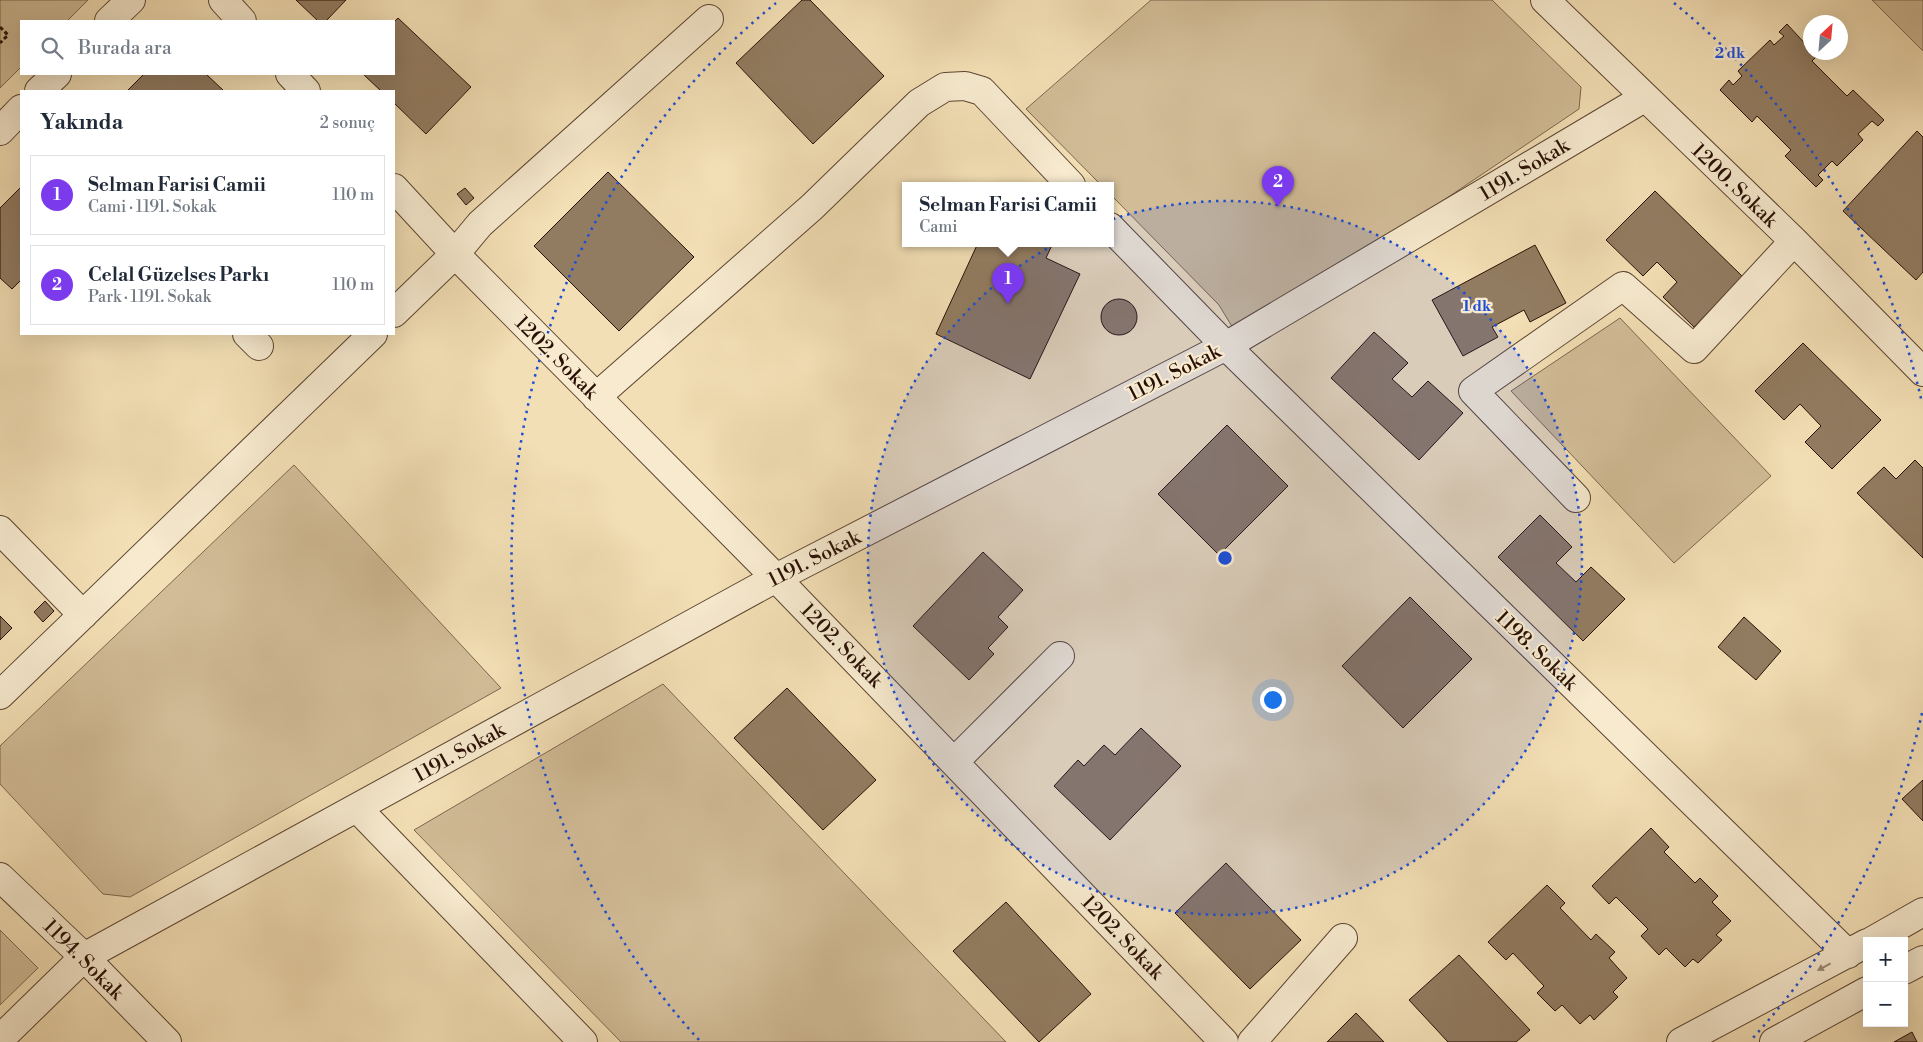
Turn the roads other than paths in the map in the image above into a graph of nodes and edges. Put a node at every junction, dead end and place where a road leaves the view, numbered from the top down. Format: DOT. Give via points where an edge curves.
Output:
graph roads {
  1 [pos="131,0"];
  2 [pos="223,0"];
  3 [pos="1545,0"];
  4 [pos="709,19"];
  5 [pos="110,20"];
  6 [pos="241,20"];
  7 [pos="56,75"];
  8 [pos="40,90"];
  9 [pos="1644,98"];
  10 [pos="20,110"];
  11 [pos="0,130"];
  12 [pos="1068,182"];
  13 [pos="395,189"];
  14 [pos="1114,231"];
  15 [pos="1794,241"];
  16 [pos="455,254"];
  17 [pos="395,312"];
  18 [pos="372,335"];
  19 [pos="1226,346"];
  20 [pos="1923,372"];
  21 [pos="596,396"];
  22 [pos="1576,498"];
  23 [pos="0,530"];
  24 [pos="776,578"];
  25 [pos="83,615"];
  26 [pos="1060,656"];
  27 [pos="0,695"];
  28 [pos="954,762"];
  29 [pos="357,808"];
  30 [pos="0,876"];
  31 [pos="1923,912"];
  32 [pos="1879,937"];
  33 [pos="1343,938"];
  34 [pos="1858,949"];
  35 [pos="84,957"];
  36 [pos="1923,960"];
  37 [pos="1908,968"];
  38 [pos="1863,993"];
  39 [pos="0,1039"];
  40 [pos="167,1042"];
  41 [pos="583,1042"];
  42 [pos="1224,1042"];
  43 [pos="1252,1042"];
  44 [pos="1681,1042"];
  45 [pos="1774,1042"];
  1 -- 5 [label="street"];
  2 -- 6 [label="street"];
  3 -- 9 [label="street, 1200. Sokak"];
  4 -- 16 [label="street" via="480,224"];
  7 -- 8 [label="street"];
  9 -- 15 [label="street, 1200. Sokak"];
  9 -- 19 [label="street, 1191. Sokak"];
  10 -- 11 [label="street"];
  12 -- 21 [label="street" via="982,91 965,86 945,87 919,103 812,207"];
  13 -- 16 [label="street, 1202. Sokak"];
  14 -- 19 [label="street, 1198. Sokak"];
  15 -- 20 [label="street, 1200. Sokak"];
  15 -- 22 [label="street" via="1694,349 1624,286 1473,391"];
  16 -- 17 [label="street"];
  16 -- 21 [label="street, 1202. Sokak"];
  18 -- 25 [label="street"];
  19 -- 24 [label="street, 1191. Sokak"];
  19 -- 34 [label="street, 1198. Sokak"];
  21 -- 24 [label="street, 1202. Sokak"];
  23 -- 25 [label="street"];
  24 -- 28 [label="street, 1202. Sokak"];
  24 -- 29 [label="street, 1191. Sokak"];
  25 -- 27 [label="street"];
  26 -- 28 [label="street"];
  28 -- 42 [label="street, 1202. Sokak"];
  29 -- 35 [label="street, 1191. Sokak"];
  29 -- 41 [label="street"];
  30 -- 35 [label="street, 1194. Sokak"];
  31 -- 32 [label="street"];
  33 -- 43 [label="street"];
  34 -- 44 [label="street, one-way"];
  35 -- 39 [label="street, 1191. Sokak"];
  35 -- 40 [label="street, 1194. Sokak"];
  36 -- 37 [label="street"];
  38 -- 45 [label="street"];
}
